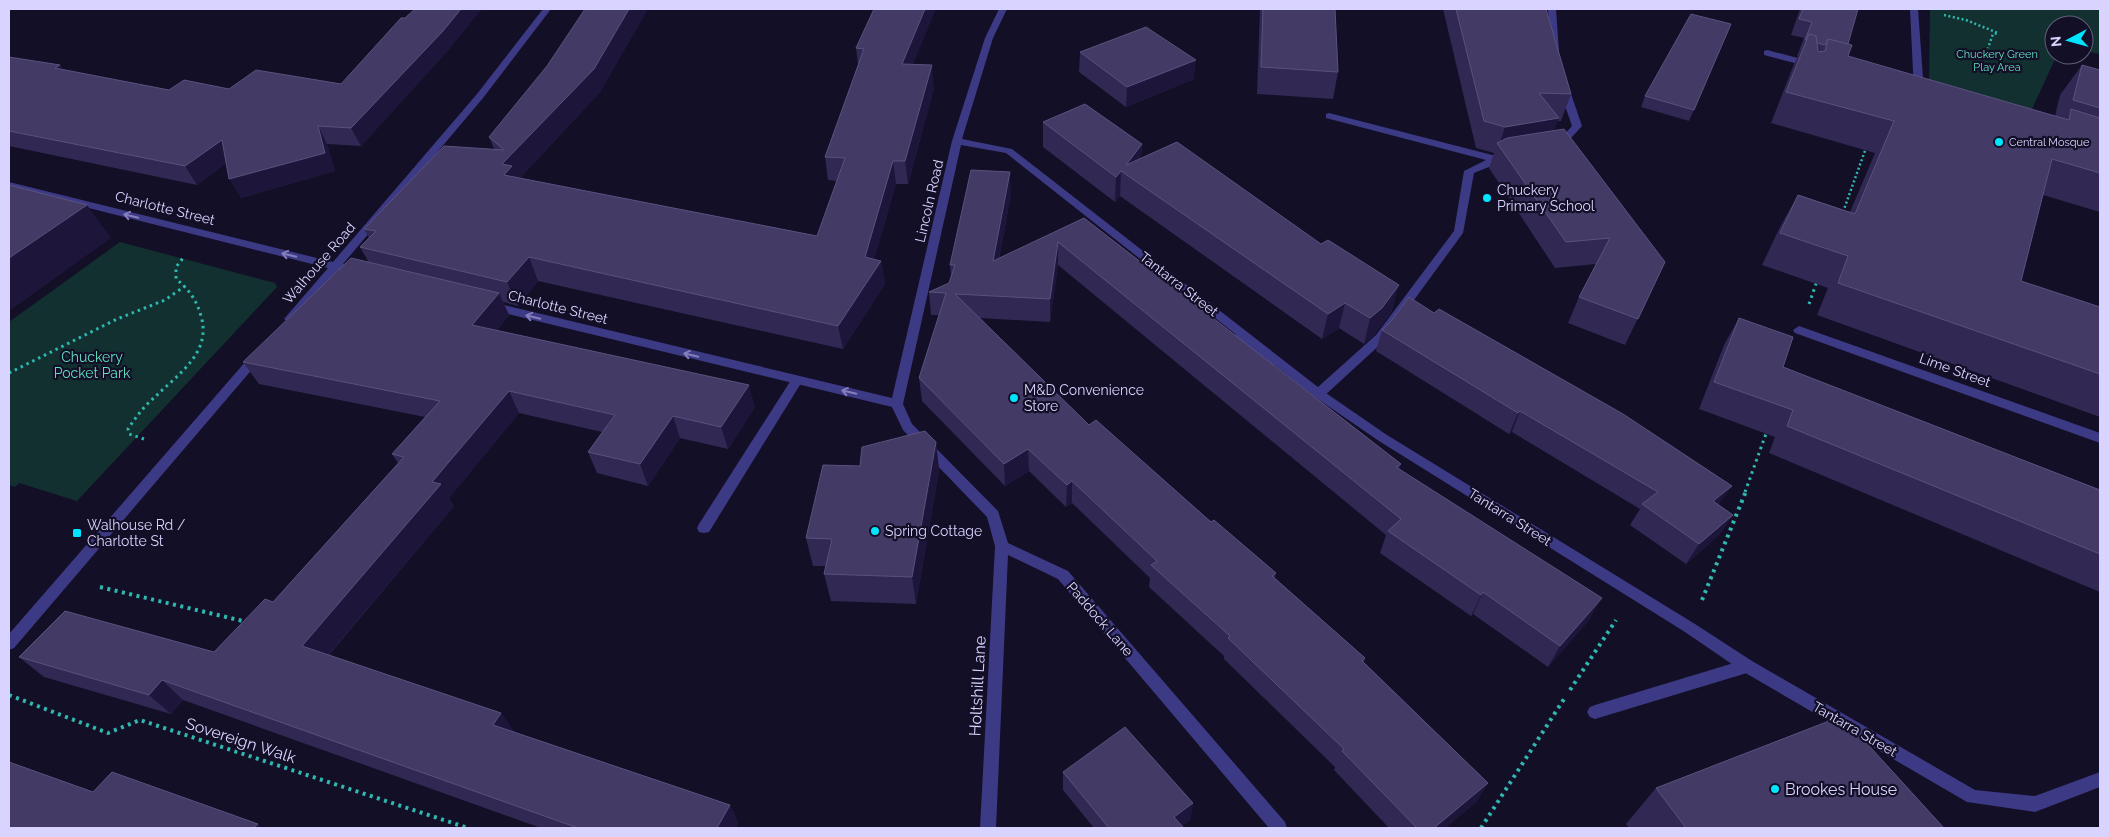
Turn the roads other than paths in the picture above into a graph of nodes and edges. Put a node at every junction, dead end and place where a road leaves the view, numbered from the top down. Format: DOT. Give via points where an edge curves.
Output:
graph roads {
  1 [pos="546,9"];
  2 [pos="1003,9"];
  3 [pos="1552,9"];
  4 [pos="1914,9"];
  5 [pos="1767,53"];
  6 [pos="1810,67"];
  7 [pos="1918,93"];
  8 [pos="1329,116"];
  9 [pos="957,140"];
  10 [pos="1548,150"];
  11 [pos="1514,156"];
  12 [pos="1496,159"];
  13 [pos="9,185"];
  14 [pos="336,266"];
  15 [pos="365,274"];
  16 [pos="1164,288"];
  17 [pos="481,303"];
  18 [pos="284,326"];
  19 [pos="1799,330"];
  20 [pos="264,348"];
  21 [pos="797,380"];
  22 [pos="1320,394"];
  23 [pos="897,404"];
  24 [pos="2100,438"];
  25 [pos="704,528"];
  26 [pos="1002,546"];
  27 [pos="9,644"];
  28 [pos="1747,666"];
  29 [pos="1595,712"];
  30 [pos="2100,780"];
  31 [pos="988,828"];
  32 [pos="1280,828"];
  1 -- 14 [label="street, Walhouse Road" via="480,96"];
  2 -- 9 [label="street, Lincoln Road" via="989,38"];
  3 -- 10 [label="street" via="1557,66 1577,126 1557,149"];
  4 -- 7 [label="street"];
  5 -- 6 [label="street"];
  8 -- 12 [label="street"];
  9 -- 22 [label="street, Tantarra Street" via="1009,151"];
  9 -- 23 [label="street, Lincoln Road"];
  11 -- 12 [label="street"];
  12 -- 22 [label="street" via="1469,171 1459,231 1380,338"];
  14 -- 13 [label="street, Charlotte Street, one-way"];
  14 -- 15 [label="street, Charlotte Street"];
  14 -- 18 [label="street, Walhouse Road"];
  16 -- 22 [label="street"];
  21 -- 17 [label="street, Charlotte Street, one-way"];
  19 -- 24 [label="street, Lime Street"];
  20 -- 27 [label="street"];
  23 -- 21 [label="street, Charlotte Street, one-way"];
  21 -- 25 [label="street"];
  22 -- 28 [label="street, Tantarra Street" via="1383,438"];
  23 -- 26 [label="street" via="907,427 992,514"];
  26 -- 31 [label="street, Holtshill Lane"];
  26 -- 32 [label="street, Paddock Lane" via="1063,576"];
  28 -- 29 [label="street"];
  28 -- 30 [label="street, Tantarra Street" via="1973,797 2035,804"];
}
